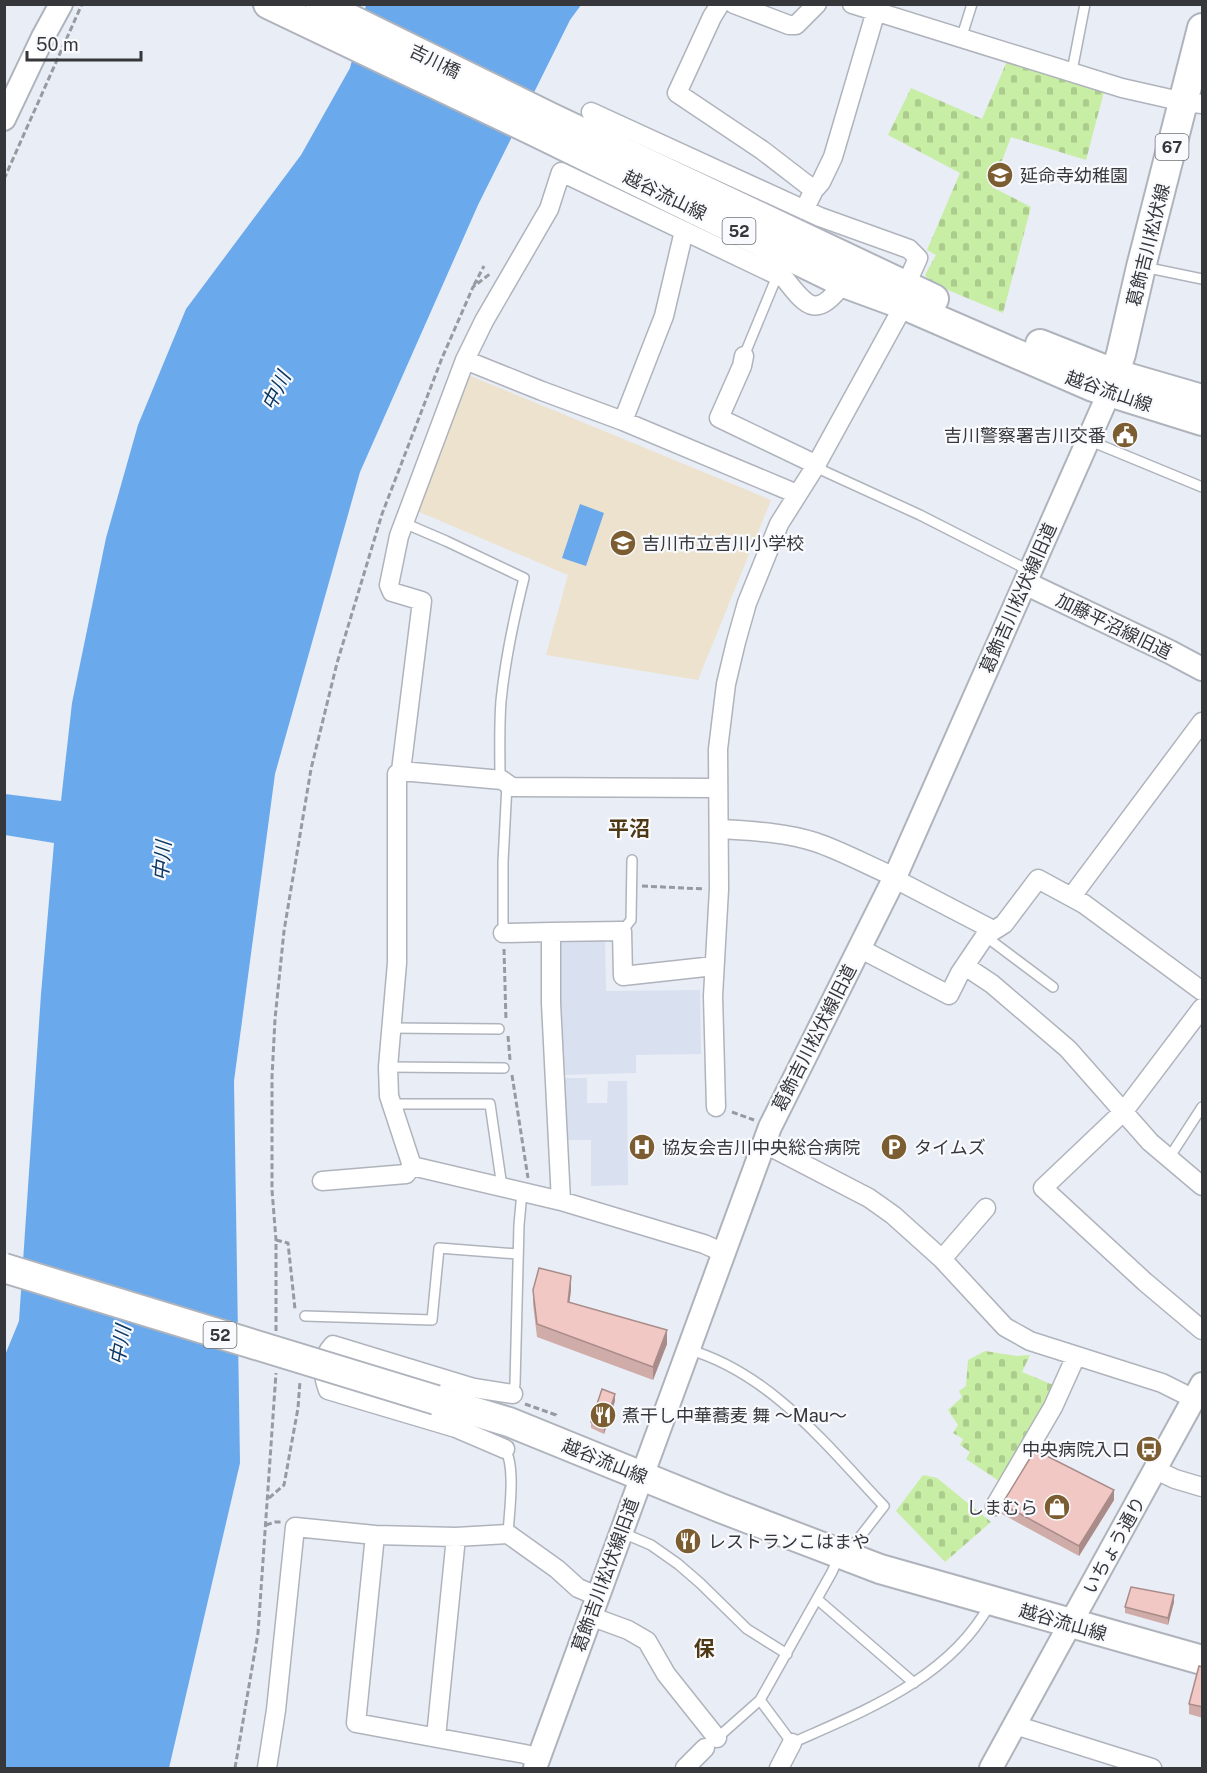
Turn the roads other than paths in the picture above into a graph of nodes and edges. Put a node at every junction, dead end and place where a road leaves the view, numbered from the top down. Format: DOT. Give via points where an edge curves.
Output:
graph roads {
  1 [pos="61,4"];
  2 [pos="268,4"];
  3 [pos="320,4"];
  4 [pos="720,4"];
  5 [pos="734,4"];
  6 [pos="817,4"];
  7 [pos="852,4"];
  8 [pos="972,4"];
  9 [pos="1085,4"];
  10 [pos="876,9"];
  11 [pos="1203,28"];
  12 [pos="961,39"];
  13 [pos="1072,71"];
  14 [pos="1193,103"];
  15 [pos="591,112"];
  16 [pos="4,119"];
  17 [pos="546,126"];
  18 [pos="813,190"];
  19 [pos="804,210"];
  20 [pos="684,231"];
  21 [pos="1141,267"];
  22 [pos="777,276"];
  23 [pos="1203,279"];
  24 [pos="844,283"];
  25 [pos="905,295"];
  26 [pos="744,356"];
  27 [pos="465,360"];
  28 [pos="1112,383"];
  29 [pos="1203,399"];
  30 [pos="624,421"];
  31 [pos="1203,421"];
  32 [pos="1088,440"];
  33 [pos="816,466"];
  34 [pos="1203,486"];
  35 [pos="797,494"];
  36 [pos="404,523"];
  37 [pos="1028,577"];
  38 [pos="1203,669"];
  39 [pos="1203,722"];
  40 [pos="401,771"];
  41 [pos="504,782"];
  42 [pos="717,788"];
  43 [pos="719,829"];
  44 [pos="632,860"];
  45 [pos="895,878"];
  46 [pos="1072,896"];
  47 [pos="622,931"];
  48 [pos="551,932"];
  49 [pos="503,933"];
  50 [pos="989,933"];
  51 [pos="859,948"];
  52 [pos="714,966"];
  53 [pos="965,966"];
  54 [pos="1053,987"];
  55 [pos="1203,991"];
  56 [pos="1203,1008"];
  57 [pos="390,1028"];
  58 [pos="499,1029"];
  59 [pos="388,1067"];
  60 [pos="504,1068"];
  61 [pos="392,1104"];
  62 [pos="716,1107"];
  63 [pos="1203,1107"];
  64 [pos="1124,1111"];
  65 [pos="766,1135"];
  66 [pos="1169,1158"];
  67 [pos="412,1166"];
  68 [pos="322,1181"];
  69 [pos="1203,1186"];
  70 [pos="502,1187"];
  71 [pos="522,1192"];
  72 [pos="561,1201"];
  73 [pos="986,1208"];
  74 [pos="722,1252"];
  75 [pos="518,1254"];
  76 [pos="942,1258"];
  77 [pos="4,1268"];
  78 [pos="305,1316"];
  79 [pos="1203,1330"];
  80 [pos="687,1349"];
  81 [pos="1076,1356"];
  82 [pos="1198,1391"];
  83 [pos="509,1394"];
  84 [pos="506,1449"];
  85 [pos="1156,1470"];
  86 [pos="640,1476"];
  87 [pos="1203,1487"];
  88 [pos="995,1506"];
  89 [pos="620,1532"];
  90 [pos="508,1534"];
  91 [pos="375,1535"];
  92 [pos="456,1537"];
  93 [pos="845,1557"];
  94 [pos="816,1599"];
  95 [pos="991,1602"];
  96 [pos="593,1606"];
  97 [pos="1071,1624"];
  98 [pos="787,1654"];
  99 [pos="1203,1660"];
  100 [pos="914,1683"];
  101 [pos="760,1700"];
  102 [pos="1015,1725"];
  103 [pos="436,1737"];
  104 [pos="711,1743"];
  105 [pos="792,1743"];
  106 [pos="536,1764"];
  107 [pos="267,1768"];
  108 [pos="685,1768"];
  109 [pos="781,1768"];
  110 [pos="991,1768"];
  111 [pos="1147,1768"];
  1 -- 16 [label="street"];
  2 -- 17 [label="main road, 越谷流山線 / 52"];
  3 -- 17 [label="main road, 吉川橋 / 52"];
  4 -- 18 [label="street" via="677,93"];
  5 -- 6 [label="street" via="789,25 796,25"];
  7 -- 10 [label="street"];
  8 -- 12 [label="lane"];
  9 -- 13 [label="lane"];
  10 -- 12 [label="street"];
  10 -- 18 [label="street" via="833,157"];
  11 -- 14 [label="main road, 葛飾吉川松伏線 / 67"];
  12 -- 13 [label="street"];
  13 -- 14 [label="street" via="1122,88"];
  14 -- 21 [label="main road, 葛飾吉川松伏線 / 67"];
  15 -- 19 [label="street"];
  17 -- 24 [label="main road, 越谷流山線 / 52"];
  17 -- 25 [label="main road, 越谷流山線 / 52"];
  18 -- 19 [label="street"];
  19 -- 25 [label="street" via="914,253 917,263"];
  20 -- 22 [label="street"];
  20 -- 27 [label="street" via="561,172 549,209"];
  20 -- 30 [label="street" via="664,316"];
  21 -- 23 [label="lane"];
  21 -- 28 [label="main road, 葛飾吉川松伏線 / 67"];
  22 -- 24 [label="street" via="785,279 799,297 818,306 826,303"];
  22 -- 26 [label="lane"];
  24 -- 25 [label="main road, 越谷流山線 / 52"];
  25 -- 28 [label="main road, 越谷流山線 / 52" via="973,317"];
  25 -- 33 [label="street"];
  26 -- 33 [label="street" via="719,418"];
  27 -- 30 [label="street"];
  27 -- 36 [label="street"];
  28 -- 29 [label="main road, 越谷流山線 / 52"];
  28 -- 31 [label="main road, 越谷流山線 / 52"];
  28 -- 32 [label="street, 葛飾吉川松伏線旧道"];
  30 -- 35 [label="street"];
  32 -- 34 [label="lane"];
  32 -- 37 [label="street, 葛飾吉川松伏線旧道"];
  33 -- 35 [label="street"];
  33 -- 37 [label="lane" via="920,515"];
  35 -- 42 [label="street" via="779,524 757,576 736,642 720,724"];
  36 -- 40 [label="street" via="389,585 392,592 422,601"];
  36 -- 41 [label="lane" via="524,578 501,699 499,729"];
  37 -- 38 [label="street, 加藤平沼線旧道"];
  37 -- 45 [label="street, 葛飾吉川松伏線旧道"];
  39 -- 46 [label="street"];
  40 -- 41 [label="street"];
  40 -- 57 [label="street" via="397,774 397,963"];
  41 -- 42 [label="street" via="512,787"];
  41 -- 49 [label="lane"];
  42 -- 43 [label="street"];
  43 -- 45 [label="street" via="802,838"];
  43 -- 52 [label="street"];
  44 -- 47 [label="lane" via="631,920"];
  45 -- 50 [label="street"];
  45 -- 51 [label="street, 葛飾吉川松伏線旧道"];
  46 -- 50 [label="street" via="1038,879 1004,924"];
  46 -- 55 [label="street"];
  47 -- 48 [label="street"];
  47 -- 52 [label="street" via="622,976"];
  48 -- 49 [label="street"];
  48 -- 72 [label="street"];
  50 -- 53 [label="street"];
  50 -- 54 [label="lane"];
  51 -- 53 [label="street" via="949,995"];
  51 -- 65 [label="street, 葛飾吉川松伏線旧道"];
  52 -- 62 [label="street"];
  53 -- 64 [label="street" via="1068,1049"];
  56 -- 64 [label="street"];
  57 -- 58 [label="lane"];
  57 -- 59 [label="street"];
  59 -- 60 [label="lane"];
  59 -- 61 [label="street"];
  61 -- 67 [label="street"];
  61 -- 70 [label="lane" via="490,1104"];
  63 -- 66 [label="lane"];
  64 -- 66 [label="street"];
  64 -- 79 [label="street" via="1043,1188"];
  65 -- 74 [label="street, 葛飾吉川松伏線旧道"];
  65 -- 76 [label="street" via="869,1198"];
  66 -- 69 [label="street"];
  67 -- 68 [label="street" via="406,1174"];
  67 -- 70 [label="street"];
  70 -- 71 [label="street"];
  71 -- 72 [label="street"];
  71 -- 75 [label="lane"];
  72 -- 74 [label="street"];
  73 -- 76 [label="street"];
  74 -- 80 [label="street, 葛飾吉川松伏線旧道"];
  75 -- 78 [label="lane" via="439,1248 432,1320"];
  75 -- 83 [label="lane" via="516,1361"];
  76 -- 81 [label="street" via="1005,1327 1030,1341"];
  77 -- 86 [label="main road, 越谷流山線 / 52, bridge" via="509,1422"];
  80 -- 86 [label="street, 葛飾吉川松伏線旧道"];
  80 -- 93 [label="lane" via="772,1392 884,1506"];
  81 -- 82 [label="street"];
  81 -- 88 [label="street" via="1053,1407"];
  82 -- 85 [label="street, いちょう通り"];
  83 -- 84 [label="street" via="474,1388 333,1345 325,1353 323,1376 328,1390 456,1428"];
  84 -- 90 [label="lane" via="510,1474"];
  85 -- 87 [label="street"];
  85 -- 97 [label="street, いちょう通り"];
  86 -- 89 [label="street, 葛飾吉川松伏線旧道"];
  86 -- 93 [label="main road, 越谷流山線 / 52"];
  89 -- 96 [label="street, 葛飾吉川松伏線旧道"];
  89 -- 98 [label="lane" via="651,1545 678,1564 747,1629"];
  90 -- 92 [label="street"];
  90 -- 96 [label="street" via="557,1569"];
  91 -- 92 [label="street"];
  91 -- 103 [label="street" via="356,1723"];
  91 -- 107 [label="street" via="295,1527"];
  92 -- 103 [label="street"];
  93 -- 94 [label="lane"];
  93 -- 95 [label="main road, 越谷流山線 / 52"];
  94 -- 98 [label="lane"];
  94 -- 100 [label="lane"];
  95 -- 97 [label="main road, 越谷流山線 / 52"];
  95 -- 100 [label="lane" via="961,1646"];
  96 -- 104 [label="street" via="647,1641"];
  96 -- 106 [label="street, 葛飾吉川松伏線旧道"];
  97 -- 99 [label="main road, 越谷流山線 / 52"];
  97 -- 102 [label="street, いちょう通り"];
  98 -- 101 [label="lane"];
  100 -- 105 [label="lane"];
  101 -- 104 [label="lane"];
  101 -- 105 [label="lane"];
  102 -- 110 [label="street, いちょう通り"];
  102 -- 111 [label="street"];
  103 -- 106 [label="street" via="525,1754"];
  104 -- 108 [label="street"];
  105 -- 109 [label="street"];
}
